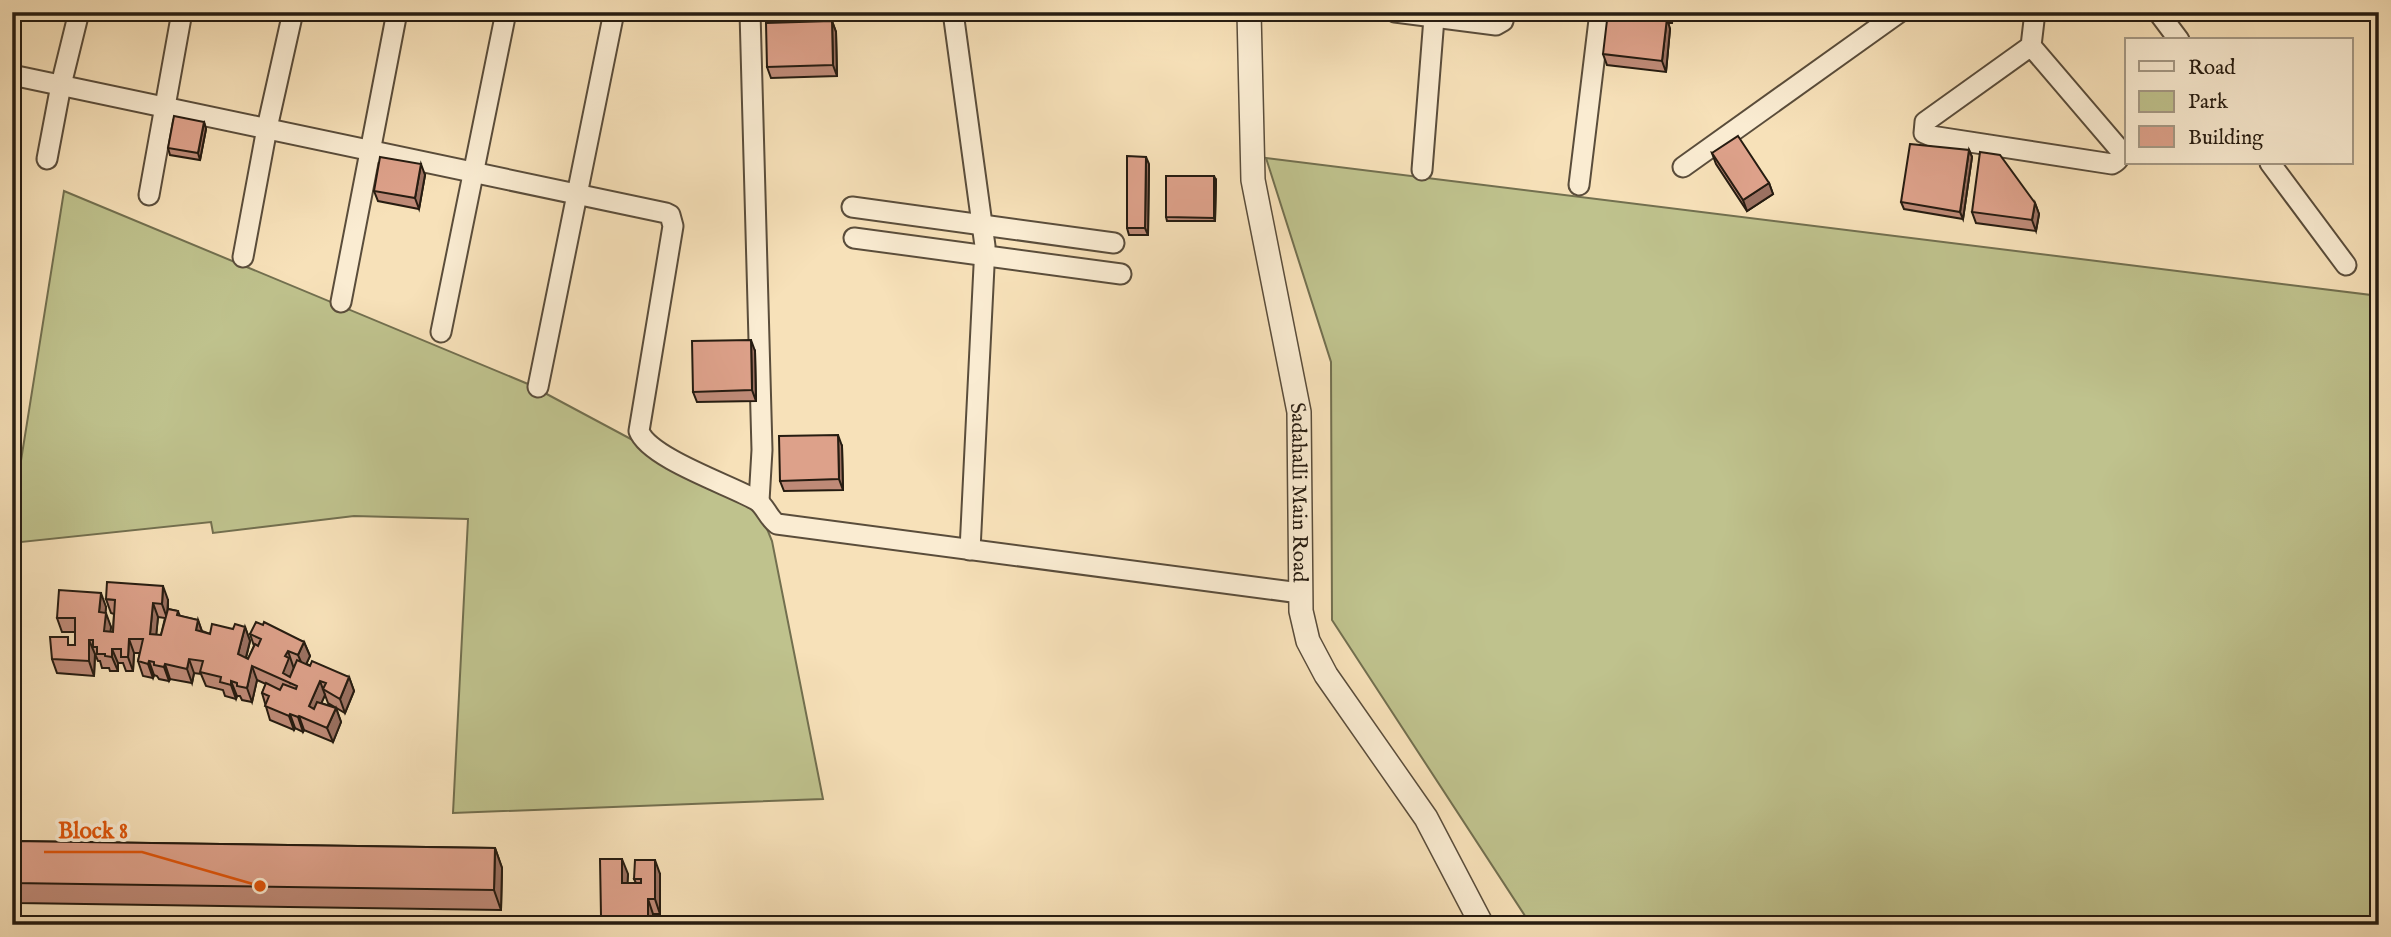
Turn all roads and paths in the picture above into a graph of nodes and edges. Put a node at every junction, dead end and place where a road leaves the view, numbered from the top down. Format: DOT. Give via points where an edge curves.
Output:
graph roads {
  1 [pos="183,12"];
  2 [pos="293,12"];
  3 [pos="397,12"];
  4 [pos="506,12"];
  5 [pos="614,12"];
  6 [pos="750,12"];
  7 [pos="953,12"];
  8 [pos="1249,12"];
  9 [pos="1395,12"];
  10 [pos="1505,12"];
  11 [pos="1600,12"];
  12 [pos="1900,12"];
  13 [pos="2035,12"];
  14 [pos="2158,12"];
  15 [pos="78,16"];
  16 [pos="1434,18"];
  17 [pos="2178,38"];
  18 [pos="2031,46"];
  19 [pos="12,75"];
  20 [pos="61,85"];
  21 [pos="165,107"];
  22 [pos="267,128"];
  23 [pos="370,150"];
  24 [pos="47,159"];
  25 [pos="2271,164"];
  26 [pos="1683,167"];
  27 [pos="1422,170"];
  28 [pos="472,172"];
  29 [pos="1579,185"];
  30 [pos="578,194"];
  31 [pos="149,195"];
  32 [pos="852,207"];
  33 [pos="982,225"];
  34 [pos="854,238"];
  35 [pos="1114,243"];
  36 [pos="985,255"];
  37 [pos="243,257"];
  38 [pos="2346,265"];
  39 [pos="1121,274"];
  40 [pos="341,302"];
  41 [pos="441,332"];
  42 [pos="538,387"];
  43 [pos="760,501"];
  44 [pos="970,550"];
  45 [pos="1300,593"];
  46 [pos="1482,925"];
  1 -- 21 [label="street"];
  2 -- 22 [label="street"];
  3 -- 23 [label="street"];
  4 -- 28 [label="street"];
  5 -- 30 [label="street"];
  6 -- 43 [label="street"];
  7 -- 33 [label="street"];
  8 -- 45 [label="street, Sadahalli Main Road" via="1253,180 1299,412"];
  9 -- 16 [label="street"];
  10 -- 16 [label="street" via="1496,25"];
  11 -- 29 [label="street"];
  12 -- 26 [label="street"];
  13 -- 18 [label="street"];
  14 -- 17 [label="street"];
  15 -- 20 [label="street"];
  16 -- 27 [label="street"];
  18 -- 18 [label="street" via="2120,150 2116,162 1924,133 1924,122"];
  19 -- 20 [label="street"];
  20 -- 21 [label="street"];
  20 -- 24 [label="street"];
  21 -- 22 [label="street"];
  21 -- 31 [label="street"];
  22 -- 23 [label="street"];
  22 -- 37 [label="street"];
  23 -- 28 [label="street"];
  23 -- 40 [label="street"];
  25 -- 38 [label="street"];
  28 -- 30 [label="street"];
  28 -- 41 [label="street"];
  30 -- 42 [label="street"];
  30 -- 43 [label="street" via="666,213 673,220 639,423 641,437 696,472"];
  32 -- 33 [label="street"];
  33 -- 35 [label="street"];
  33 -- 36 [label="street"];
  34 -- 36 [label="street"];
  36 -- 39 [label="street"];
  36 -- 44 [label="street"];
  43 -- 44 [label="street" via="777,524"];
  44 -- 45 [label="street"];
  45 -- 46 [label="street, Sadahalli Main Road" via="1303,625 1315,658 1426,818"];
}
